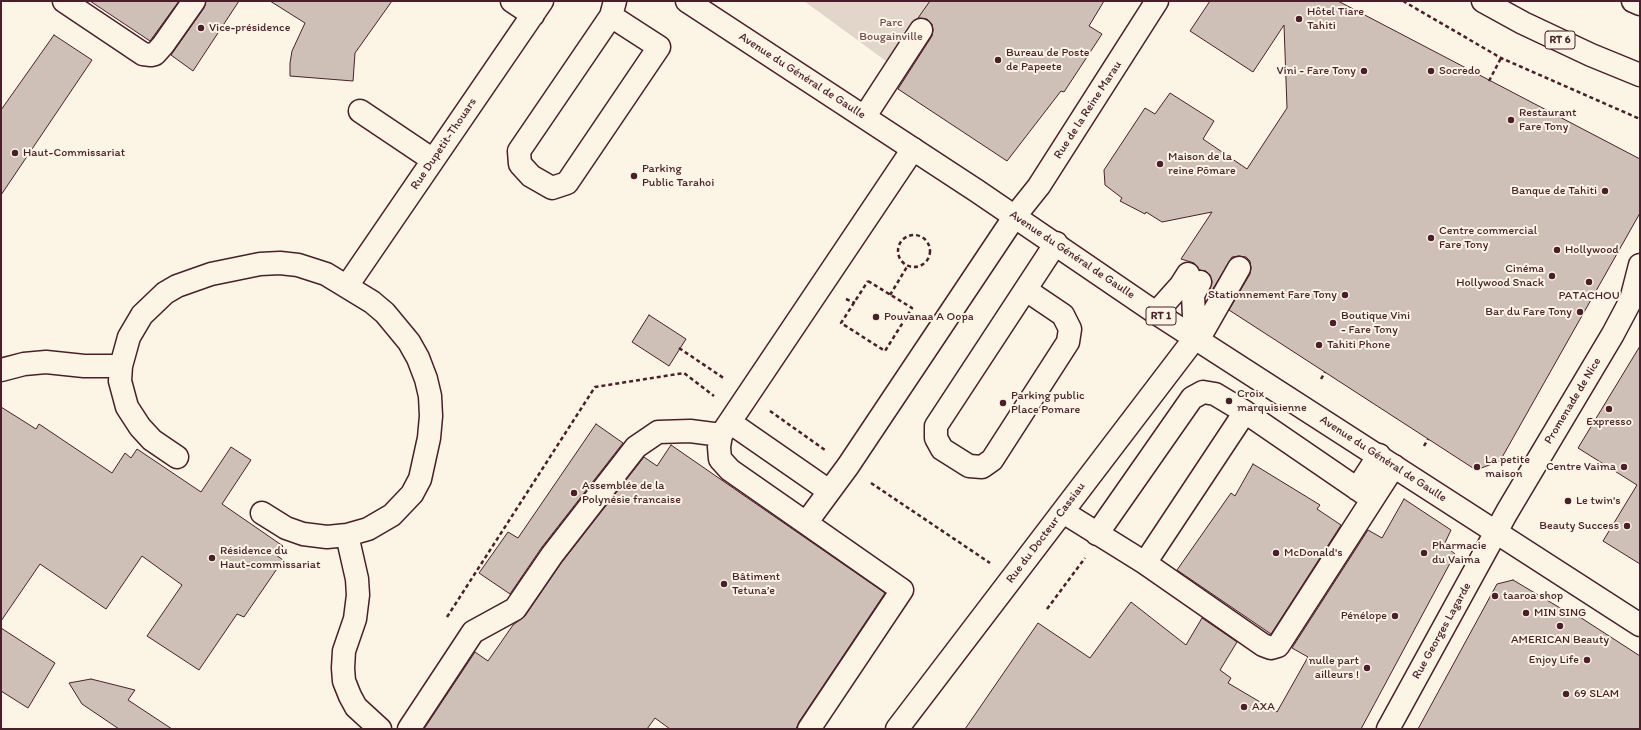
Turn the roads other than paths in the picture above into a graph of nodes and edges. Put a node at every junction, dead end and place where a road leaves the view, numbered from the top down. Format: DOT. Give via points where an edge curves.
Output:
graph roads {
  1 [pos="64,1"];
  2 [pos="194,1"];
  3 [pos="512,1"];
  4 [pos="687,1"];
  5 [pos="1157,1"];
  6 [pos="1482,1"];
  7 [pos="1633,1"];
  8 [pos="1640,4"];
  9 [pos="537,8"];
  10 [pos="613,8"];
  11 [pos="921,30"];
  12 [pos="1640,74"];
  13 [pos="360,110"];
  14 [pos="865,116"];
  15 [pos="913,149"];
  16 [pos="433,160"];
  17 [pos="1015,216"];
  18 [pos="1056,243"];
  19 [pos="1640,265"];
  20 [pos="1239,268"];
  21 [pos="347,286"];
  22 [pos="1026,290"];
  23 [pos="1156,313"];
  24 [pos="1196,339"];
  25 [pos="121,366"];
  26 [pos="1,370"];
  27 [pos="1245,412"];
  28 [pos="730,424"];
  29 [pos="177,457"];
  30 [pos="1386,461"];
  31 [pos="829,491"];
  32 [pos="1365,494"];
  33 [pos="1063,512"];
  34 [pos="262,513"];
  35 [pos="806,522"];
  36 [pos="1496,532"];
  37 [pos="1097,534"];
  38 [pos="347,535"];
  39 [pos="1145,563"];
  40 [pos="1640,625"];
  41 [pos="380,729"];
  42 [pos="409,729"];
  43 [pos="808,729"];
  44 [pos="897,729"];
  45 [pos="1388,729"];
  1 -- 2 [label="main road" via="143,54 155,54 163,46"];
  3 -- 9 [label="main road"];
  4 -- 14 [label="main road, Avenue du Général de Gaulle / RT 1"];
  5 -- 17 [label="main road, Rue de la Reine Marau" via="1039,186"];
  6 -- 12 [label="main road, RT 6" via="1591,55"];
  7 -- 8 [label="main road"];
  9 -- 16 [label="main road, Rue Dupetit-Thouars"];
  10 -- 10 [label="main road" via="659,47 567,183 552,188 531,176 520,164 519,151"];
  11 -- 14 [label="main road"];
  13 -- 16 [label="main road"];
  14 -- 15 [label="main road, Avenue du Général de Gaulle / RT 1"];
  15 -- 17 [label="main road, Avenue du Général de Gaulle / RT 1"];
  15 -- 28 [label="main road"];
  16 -- 21 [label="main road, Rue Dupetit-Thouars"];
  17 -- 18 [label="main road, Avenue du Général de Gaulle / RT 1"];
  17 -- 31 [label="main road, Rue de la Reine Marau"];
  18 -- 22 [label="main road"];
  18 -- 23 [label="main road, Avenue du Général de Gaulle / RT 1"];
  19 -- 36 [label="main road, Promenade de Nice" via="1631,300 1613,334"];
  20 -- 24 [label="main road, Rue du Docteur Cassiau"];
  21 -- 25 [label="main road" via="313,269 280,263 245,267 192,280 165,294 142,315 129,337"];
  21 -- 38 [label="main road" via="385,313 409,342 426,379 431,416 430,438 424,465 412,494 384,521"];
  22 -- 22 [label="main road" via="1063,315 1070,329 1068,342 992,460 982,467 969,466 942,449 936,438 936,426"];
  23 -- 24 [label="main road, Avenue du Général de Gaulle / RT 1"];
  23 -- 24 [label="main road" via="1181,285 1194,278"];
  24 -- 30 [label="main road, Avenue du Général de Gaulle / RT 1"];
  24 -- 33 [label="main road, Rue du Docteur Cassiau"];
  25 -- 26 [label="main road" via="46,362"];
  25 -- 29 [label="main road" via="122,392 133,417 152,440"];
  27 -- 32 [label="main road"];
  27 -- 37 [label="main road" via="1215,394 1203,392 1192,398"];
  27 -- 39 [label="main road"];
  28 -- 31 [label="main road"];
  28 -- 35 [label="main road" via="719,447 720,459 730,470"];
  28 -- 42 [label="main road" via="690,431 658,432 636,447 552,555 515,609 473,632"];
  30 -- 32 [label="main road"];
  30 -- 36 [label="main road, Avenue du Général de Gaulle / RT 1"];
  31 -- 35 [label="main road, Rue de la Reine Marau"];
  32 -- 39 [label="main road" via="1278,646 1271,648 1263,645"];
  33 -- 37 [label="main road"];
  33 -- 44 [label="main road, Rue du Docteur Cassiau"];
  34 -- 38 [label="main road" via="286,528 303,534 327,537"];
  35 -- 43 [label="main road" via="902,590"];
  36 -- 40 [label="main road, Avenue du Général de Gaulle / RT 1"];
  36 -- 45 [label="main road, Rue Georges Lagarde"];
  37 -- 39 [label="main road"];
  38 -- 41 [label="main road" via="358,595 355,619 344,651 344,681 356,707"];
}
